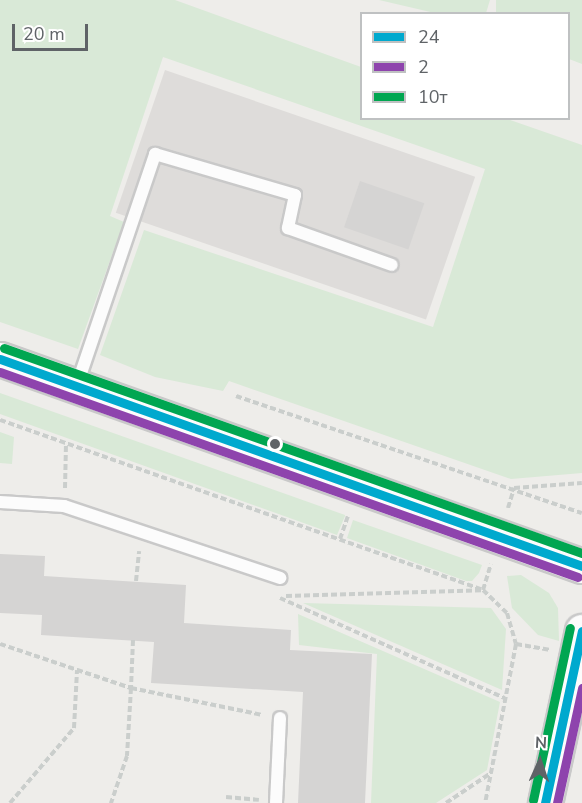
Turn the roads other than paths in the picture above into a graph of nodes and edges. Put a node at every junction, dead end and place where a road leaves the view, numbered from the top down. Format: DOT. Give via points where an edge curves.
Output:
graph roads {
  1 [pos="392,265"];
  2 [pos="0,358"];
  3 [pos="77,386"];
  4 [pos="0,502"];
  5 [pos="582,566"];
  6 [pos="280,578"];
  7 [pos="582,631"];
  8 [pos="280,718"];
  9 [pos="276,803"];
  10 [pos="545,803"];
  1 -- 3 [label="lane" via="288,228 295,195 155,154"];
  2 -- 3 [label="main road"];
  3 -- 5 [label="main road"];
  4 -- 6 [label="lane" via="64,506"];
  7 -- 10 [label="main road"];
  8 -- 9 [label="lane"];
}
